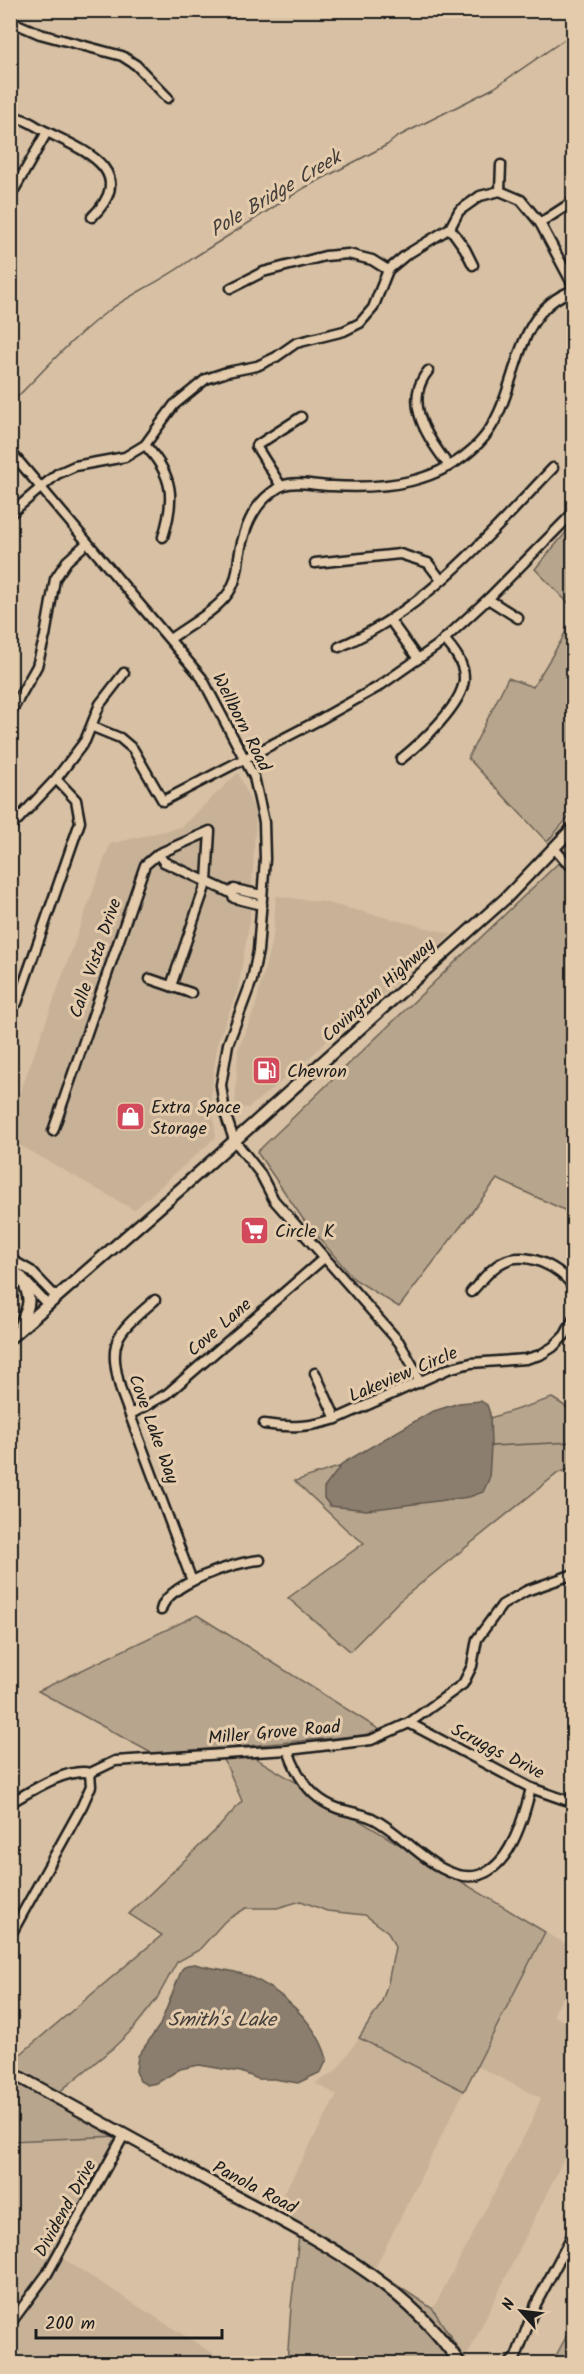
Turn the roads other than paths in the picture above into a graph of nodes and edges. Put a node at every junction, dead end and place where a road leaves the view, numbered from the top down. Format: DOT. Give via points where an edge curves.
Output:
graph roads {
  1 [pos="10,21"];
  2 [pos="168,98"];
  3 [pos="10,116"];
  4 [pos="47,132"];
  5 [pos="501,165"];
  6 [pos="500,191"];
  7 [pos="10,197"];
  8 [pos="573,201"];
  9 [pos="92,217"];
  10 [pos="540,223"];
  11 [pos="450,228"];
  12 [pos="473,265"];
  13 [pos="388,270"];
  14 [pos="231,288"];
  15 [pos="573,289"];
  16 [pos="428,371"];
  17 [pos="301,417"];
  18 [pos="145,445"];
  19 [pos="10,451"];
  20 [pos="449,466"];
  21 [pos="553,468"];
  22 [pos="281,486"];
  23 [pos="40,487"];
  24 [pos="573,512"];
  25 [pos="10,514"];
  26 [pos="163,537"];
  27 [pos="87,543"];
  28 [pos="315,563"];
  29 [pos="441,580"];
  30 [pos="488,599"];
  31 [pos="518,618"];
  32 [pos="390,620"];
  33 [pos="170,639"];
  34 [pos="444,639"];
  35 [pos="339,647"];
  36 [pos="418,659"];
  37 [pos="123,673"];
  38 [pos="10,714"];
  39 [pos="93,727"];
  40 [pos="245,759"];
  41 [pos="401,759"];
  42 [pos="56,779"];
  43 [pos="573,827"];
  44 [pos="10,828"];
  45 [pos="554,848"];
  46 [pos="158,854"];
  47 [pos="573,867"];
  48 [pos="207,881"];
  49 [pos="231,893"];
  50 [pos="262,895"];
  51 [pos="262,905"];
  52 [pos="150,979"];
  53 [pos="171,986"];
  54 [pos="191,993"];
  55 [pos="10,1000"];
  56 [pos="53,1131"];
  57 [pos="234,1140"];
  58 [pos="324,1258"];
  59 [pos="10,1259"];
  60 [pos="10,1265"];
  61 [pos="22,1278"];
  62 [pos="573,1289"];
  63 [pos="471,1292"];
  64 [pos="51,1300"];
  65 [pos="154,1300"];
  66 [pos="573,1318"];
  67 [pos="14,1334"];
  68 [pos="315,1373"];
  69 [pos="419,1383"];
  70 [pos="131,1414"];
  71 [pos="336,1419"];
  72 [pos="264,1424"];
  73 [pos="260,1560"];
  74 [pos="573,1574"];
  75 [pos="192,1581"];
  76 [pos="161,1610"];
  77 [pos="409,1723"];
  78 [pos="288,1750"];
  79 [pos="90,1773"];
  80 [pos="531,1788"];
  81 [pos="10,1803"];
  82 [pos="573,1803"];
  83 [pos="10,1936"];
  84 [pos="10,2072"];
  85 [pos="124,2135"];
  86 [pos="573,2232"];
  87 [pos="10,2324"];
  88 [pos="460,2364"];
  89 [pos="509,2364"];
  1 -- 2 [label="street" via="40,34 122,56"];
  3 -- 4 [label="street" via="26,119"];
  4 -- 7 [label="street"];
  4 -- 9 [label="street" via="87,152 111,178 105,202"];
  5 -- 6 [label="street"];
  6 -- 10 [label="street" via="521,200"];
  6 -- 11 [label="street" via="466,204"];
  8 -- 10 [label="street"];
  10 -- 15 [label="street"];
  11 -- 12 [label="street"];
  11 -- 13 [label="street"];
  13 -- 14 [label="street" via="372,260 348,254 325,256 263,272"];
  13 -- 18 [label="street" via="373,308 360,323 296,343 257,366 206,379 174,405"];
  15 -- 20 [label="street" via="545,306 517,355 497,420 479,443"];
  16 -- 20 [label="street" via="420,380 417,413"];
  17 -- 22 [label="street" via="256,446"];
  18 -- 23 [label="street" via="125,457 75,466"];
  18 -- 26 [label="street" via="160,463 170,489 171,510"];
  19 -- 23 [label="street, Wellborn Road"];
  20 -- 22 [label="street" via="426,478 393,486"];
  21 -- 29 [label="street"];
  22 -- 33 [label="street" via="253,511 233,586 224,600"];
  23 -- 25 [label="street"];
  23 -- 27 [label="street, Wellborn Road"];
  24 -- 30 [label="street"];
  27 -- 33 [label="street, Wellborn Road"];
  27 -- 38 [label="street" via="55,579 37,666"];
  28 -- 29 [label="street" via="400,554 428,563"];
  29 -- 32 [label="street"];
  30 -- 31 [label="street"];
  30 -- 34 [label="street"];
  32 -- 35 [label="street"];
  32 -- 36 [label="street"];
  33 -- 40 [label="street, Wellborn Road" via="202,678"];
  34 -- 36 [label="street"];
  34 -- 41 [label="street" via="455,650 463,668 462,690 431,731"];
  36 -- 40 [label="street" via="378,687"];
  37 -- 39 [label="street" via="100,704"];
  39 -- 40 [label="street" via="120,738 133,749 163,801"];
  39 -- 42 [label="street"];
  40 -- 50 [label="street, Wellborn Road" via="254,777 264,822"];
  42 -- 44 [label="street"];
  42 -- 55 [label="street" via="76,800 80,822 17,1003"];
  43 -- 45 [label="main road, Covington Highway"];
  45 -- 47 [label="street"];
  45 -- 57 [label="main road, Covington Highway" via="506,898"];
  46 -- 48 [label="street" via="164,862"];
  46 -- 48 [label="street, Calle Vista Drive" via="210,831"];
  46 -- 56 [label="street, Calle Vista Drive" via="145,865"];
  48 -- 49 [label="street"];
  48 -- 53 [label="street"];
  49 -- 50 [label="street" via="234,889"];
  49 -- 51 [label="street" via="234,898"];
  50 -- 51 [label="street, Wellborn Road"];
  51 -- 57 [label="street, Wellborn Road" via="252,980 222,1072 222,1098"];
  52 -- 53 [label="street"];
  53 -- 54 [label="street"];
  57 -- 58 [label="street" via="260,1173 274,1200"];
  57 -- 64 [label="main road, Covington Highway"];
  58 -- 69 [label="street" via="399,1342"];
  58 -- 70 [label="street, Cove Lane" via="167,1394"];
  59 -- 64 [label="street" via="31,1271"];
  60 -- 61 [label="street"];
  61 -- 64 [label="street"];
  61 -- 67 [label="main road" via="30,1303"];
  62 -- 63 [label="street" via="550,1267 519,1258 494,1268"];
  64 -- 67 [label="main road, Covington Highway"];
  65 -- 70 [label="street, Cove Lake Way" via="119,1334 113,1351 121,1391"];
  66 -- 69 [label="street, Lakeview Circle" via="565,1335 540,1355 471,1363"];
  68 -- 71 [label="street"];
  69 -- 71 [label="street, Lakeview Circle"];
  70 -- 75 [label="street, Cove Lake Way"];
  71 -- 72 [label="street, Lakeview Circle" via="303,1427"];
  73 -- 75 [label="street"];
  74 -- 77 [label="street, Miller Grove Road" via="502,1605 477,1639 463,1684"];
  75 -- 76 [label="street" via="173,1591"];
  77 -- 78 [label="street, Miller Grove Road" via="371,1740"];
  77 -- 80 [label="street, Scruggs Drive"];
  78 -- 79 [label="street, Miller Grove Road" via="115,1761"];
  78 -- 80 [label="street" via="303,1784 323,1800 372,1818 443,1869 460,1875 487,1872 502,1861 510,1850"];
  79 -- 81 [label="street, Miller Grove Road" via="79,1770 64,1774"];
  79 -- 83 [label="street" via="92,1786"];
  80 -- 82 [label="street, Scruggs Drive"];
  84 -- 85 [label="main road, Panola Road"];
  85 -- 87 [label="street, Dividend Drive" via="47,2274"];
  85 -- 88 [label="main road, Panola Road" via="315,2238 373,2275 426,2321"];
  86 -- 89 [label="street" via="536,2304 516,2357"];
}
